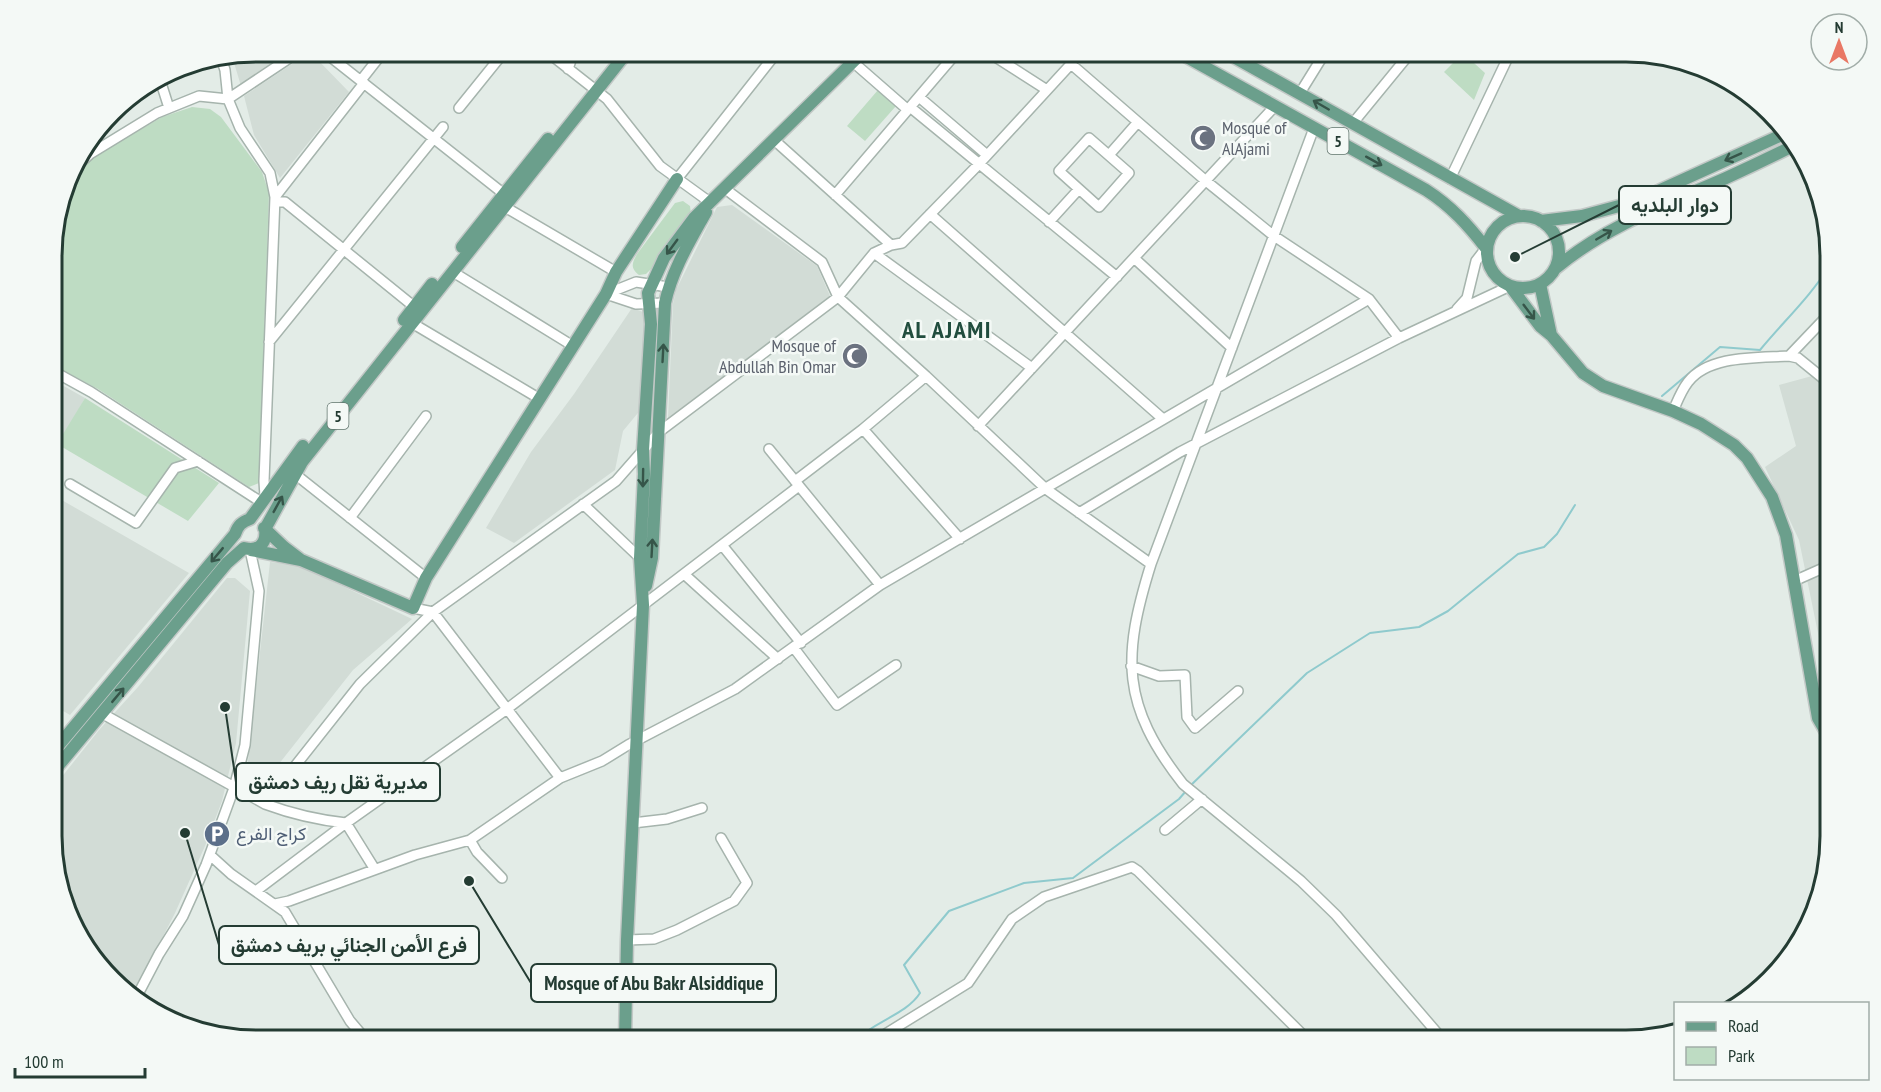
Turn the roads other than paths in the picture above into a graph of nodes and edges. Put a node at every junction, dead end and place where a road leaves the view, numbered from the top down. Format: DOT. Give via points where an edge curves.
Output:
graph roads {
  1 [pos="284,62"];
  2 [pos="337,62"];
  3 [pos="375,62"];
  4 [pos="496,62"];
  5 [pos="559,62"];
  6 [pos="570,62"];
  7 [pos="611,62"];
  8 [pos="618,62"];
  9 [pos="769,62"];
  10 [pos="853,62"];
  11 [pos="949,62"];
  12 [pos="1003,62"];
  13 [pos="1196,62"];
  14 [pos="1243,62"];
  15 [pos="1319,62"];
  16 [pos="1403,62"];
  17 [pos="1505,62"];
  18 [pos="223,64"];
  19 [pos="1071,64"];
  20 [pos="568,69"];
  21 [pos="1274,80"];
  22 [pos="364,83"];
  23 [pos="1238,85"];
  24 [pos="161,86"];
  25 [pos="593,89"];
  26 [pos="1047,90"];
  27 [pos="1300,93"];
  28 [pos="919,97"];
  29 [pos="228,99"];
  30 [pos="1275,106"];
  31 [pos="169,108"];
  32 [pos="459,108"];
  33 [pos="909,108"];
  34 [pos="1138,122"];
  35 [pos="1353,123"];
  36 [pos="443,127"];
  37 [pos="1314,128"];
  38 [pos="1778,136"];
  39 [pos="434,138"];
  40 [pos="773,140"];
  41 [pos="1787,149"];
  42 [pos="89,154"];
  43 [pos="987,155"];
  44 [pos="1109,155"];
  45 [pos="979,164"];
  46 [pos="677,178"];
  47 [pos="1450,178"];
  48 [pos="1206,181"];
  49 [pos="724,188"];
  50 [pos="1079,189"];
  51 [pos="835,195"];
  52 [pos="275,199"];
  53 [pos="504,200"];
  54 [pos="711,203"];
  55 [pos="930,214"];
  56 [pos="1519,216"];
  57 [pos="1541,221"];
  58 [pos="1050,222"];
  59 [pos="1274,236"];
  60 [pos="891,245"];
  61 [pos="1486,248"];
  62 [pos="344,250"];
  63 [pos="874,253"];
  64 [pos="1134,258"];
  65 [pos="1556,268"];
  66 [pos="453,272"];
  67 [pos="616,272"];
  68 [pos="1117,277"];
  69 [pos="652,284"];
  70 [pos="1540,284"];
  71 [pos="1510,286"];
  72 [pos="668,287"];
  73 [pos="606,294"];
  74 [pos="838,297"];
  75 [pos="1369,299"];
  76 [pos="648,303"];
  77 [pos="665,303"];
  78 [pos="418,310"];
  79 [pos="1453,314"];
  80 [pos="412,323"];
  81 [pos="1819,325"];
  82 [pos="1065,332"];
  83 [pos="1551,335"];
  84 [pos="1399,338"];
  85 [pos="269,342"];
  86 [pos="573,346"];
  87 [pos="1232,348"];
  88 [pos="1789,356"];
  89 [pos="1032,368"];
  90 [pos="1819,375"];
  91 [pos="62,376"];
  92 [pos="927,376"];
  93 [pos="1219,385"];
  94 [pos="540,399"];
  95 [pos="1673,411"];
  96 [pos="426,416"];
  97 [pos="1163,419"];
  98 [pos="978,426"];
  99 [pos="863,429"];
  100 [pos="659,432"];
  101 [pos="1198,443"];
  102 [pos="769,448"];
  103 [pos="643,450"];
  104 [pos="198,461"];
  105 [pos="295,474"];
  106 [pos="797,483"];
  107 [pos="70,484"];
  108 [pos="1046,489"];
  109 [pos="263,500"];
  110 [pos="583,504"];
  111 [pos="1079,513"];
  112 [pos="350,518"];
  113 [pos="250,519"];
  114 [pos="265,529"];
  115 [pos="236,534"];
  116 [pos="960,538"];
  117 [pos="722,545"];
  118 [pos="247,549"];
  119 [pos="640,558"];
  120 [pos="301,560"];
  121 [pos="1151,564"];
  122 [pos="1819,570"];
  123 [pos="684,574"];
  124 [pos="426,578"];
  125 [pos="1794,581"];
  126 [pos="880,585"];
  127 [pos="643,605"];
  128 [pos="413,608"];
  129 [pos="433,612"];
  130 [pos="797,645"];
  131 [pos="778,659"];
  132 [pos="896,665"];
  133 [pos="1131,666"];
  134 [pos="1238,691"];
  135 [pos="507,709"];
  136 [pos="103,714"];
  137 [pos="1819,720"];
  138 [pos="637,740"];
  139 [pos="62,741"];
  140 [pos="62,762"];
  141 [pos="560,778"];
  142 [pos="234,788"];
  143 [pos="1202,799"];
  144 [pos="265,804"];
  145 [pos="702,808"];
  146 [pos="346,823"];
  147 [pos="633,823"];
  148 [pos="1165,830"];
  149 [pos="721,838"];
  150 [pos="470,840"];
  151 [pos="210,855"];
  152 [pos="374,868"];
  153 [pos="502,878"];
  154 [pos="256,891"];
  155 [pos="275,904"];
  156 [pos="627,940"];
  157 [pos="139,992"];
  158 [pos="358,1030"];
  159 [pos="625,1030"];
  160 [pos="892,1030"];
  161 [pos="1298,1030"];
  162 [pos="1434,1030"];
  1 -- 29 [label="street"];
  2 -- 22 [label="street"];
  3 -- 22 [label="street" via="362,79"];
  4 -- 32 [label="street"];
  5 -- 20 [label="street"];
  6 -- 20 [label="street"];
  7 -- 25 [label="main road, 5"];
  8 -- 25 [label="main road, 5"];
  9 -- 46 [label="street"];
  10 -- 33 [label="street"];
  10 -- 40 [label="main road"];
  11 -- 28 [label="street"];
  12 -- 26 [label="street"];
  13 -- 23 [label="main road, 5"];
  14 -- 21 [label="main road, 5"];
  15 -- 27 [label="street"];
  16 -- 35 [label="street"];
  17 -- 47 [label="street"];
  18 -- 29 [label="street"];
  19 -- 26 [label="street"];
  19 -- 34 [label="street"];
  20 -- 25 [label="street"];
  21 -- 23 [label="main road" via="1255,77"];
  21 -- 27 [label="main road, 5"];
  22 -- 39 [label="street"];
  22 -- 52 [label="street"];
  23 -- 30 [label="main road, 5"];
  24 -- 31 [label="street"];
  25 -- 46 [label="street" via="607,99 660,166"];
  25 -- 53 [label="main road, 5"];
  26 -- 43 [label="street"];
  35 -- 27 [label="main road, 5, one-way"];
  28 -- 33 [label="street"];
  28 -- 43 [label="street"];
  29 -- 31 [label="street" via="199,96"];
  29 -- 52 [label="street" via="240,128 270,173"];
  30 -- 37 [label="main road, 5"];
  30 -- 48 [label="street"];
  31 -- 42 [label="street"];
  33 -- 45 [label="street"];
  33 -- 51 [label="street"];
  34 -- 44 [label="street"];
  34 -- 48 [label="street"];
  35 -- 47 [label="main road, 5"];
  36 -- 39 [label="street"];
  37 -- 59 [label="street"];
  37 -- 61 [label="main road, 5, one-way" via="1448,204"];
  38 -- 57 [label="main road, one-way" via="1634,202 1582,216"];
  39 -- 53 [label="street"];
  39 -- 62 [label="street"];
  40 -- 49 [label="main road"];
  40 -- 51 [label="street"];
  65 -- 41 [label="main road, one-way" via="1577,250 1638,216"];
  43 -- 45 [label="street"];
  44 -- 50 [label="street" via="1089,138 1059,171"];
  44 -- 50 [label="street" via="1129,173 1099,207"];
  45 -- 55 [label="street"];
  45 -- 58 [label="street"];
  46 -- 54 [label="street"];
  46 -- 67 [label="main road"];
  47 -- 56 [label="main road, 5"];
  48 -- 59 [label="street"];
  48 -- 64 [label="street"];
  49 -- 54 [label="main road"];
  49 -- 74 [label="street" via="822,262"];
  50 -- 58 [label="street"];
  51 -- 60 [label="street"];
  52 -- 62 [label="street" via="285,202"];
  52 -- 85 [label="street"];
  53 -- 66 [label="main road, 5"];
  53 -- 67 [label="street"];
  53 -- 78 [label="main road, 5"];
  54 -- 69 [label="main road, one-way" via="664,258"];
  54 -- 72 [label="main road"];
  55 -- 60 [label="street" via="902,243"];
  55 -- 82 [label="street"];
  56 -- 57 [label="main road"];
  56 -- 61 [label="main road" via="1497,226"];
  57 -- 65 [label="main road" via="1557,242"];
  58 -- 68 [label="street"];
  59 -- 75 [label="street"];
  59 -- 87 [label="street"];
  60 -- 63 [label="street"];
  61 -- 71 [label="main road" via="1491,271"];
  61 -- 79 [label="street" via="1476,261 1467,298"];
  62 -- 78 [label="street"];
  62 -- 85 [label="street"];
  63 -- 74 [label="street"];
  63 -- 89 [label="street"];
  64 -- 68 [label="street"];
  64 -- 87 [label="street"];
  65 -- 70 [label="main road"];
  66 -- 78 [label="main road, 5"];
  66 -- 86 [label="street"];
  67 -- 73 [label="main road"];
  68 -- 82 [label="street"];
  69 -- 72 [label="street"];
  69 -- 73 [label="street" via="636,282"];
  69 -- 76 [label="main road"];
  70 -- 71 [label="main road" via="1520,289"];
  70 -- 83 [label="main road"];
  71 -- 79 [label="street"];
  71 -- 83 [label="main road, one-way"];
  72 -- 77 [label="main road"];
  73 -- 76 [label="street" via="636,304"];
  73 -- 86 [label="main road"];
  74 -- 92 [label="street"];
  74 -- 100 [label="street"];
  75 -- 84 [label="street"];
  75 -- 93 [label="street"];
  76 -- 77 [label="street"];
  76 -- 103 [label="main road" via="651,324"];
  100 -- 77 [label="main road, one-way"];
  78 -- 80 [label="main road, 5"];
  78 -- 109 [label="main road, 5"];
  79 -- 84 [label="street"];
  80 -- 94 [label="street"];
  80 -- 105 [label="main road, 5"];
  81 -- 88 [label="street"];
  82 -- 89 [label="street"];
  82 -- 97 [label="street"];
  83 -- 95 [label="main road" via="1583,373 1603,386"];
  84 -- 101 [label="street"];
  85 -- 109 [label="street"];
  86 -- 94 [label="main road"];
  87 -- 93 [label="street"];
  88 -- 90 [label="street" via="1798,358"];
  88 -- 95 [label="street" via="1714,363 1688,382"];
  89 -- 98 [label="street"];
  91 -- 104 [label="street"];
  92 -- 98 [label="street"];
  92 -- 99 [label="street"];
  93 -- 97 [label="street"];
  93 -- 101 [label="street"];
  94 -- 124 [label="main road"];
  95 -- 125 [label="main road" via="1718,434 1747,458 1772,497 1786,534"];
  96 -- 112 [label="street"];
  97 -- 108 [label="street"];
  98 -- 108 [label="street"];
  99 -- 106 [label="street"];
  99 -- 116 [label="street"];
  100 -- 103 [label="street"];
  127 -- 100 [label="main road, one-way" via="652,558"];
  101 -- 111 [label="street"];
  101 -- 121 [label="street"];
  102 -- 106 [label="street"];
  103 -- 110 [label="street" via="616,480"];
  103 -- 119 [label="main road, one-way"];
  104 -- 107 [label="street" via="175,468 136,523"];
  104 -- 109 [label="street"];
  105 -- 112 [label="street"];
  114 -- 105 [label="main road, 5, one-way"];
  106 -- 117 [label="street"];
  106 -- 126 [label="street"];
  108 -- 111 [label="street"];
  108 -- 116 [label="street"];
  109 -- 113 [label="main road, 5"];
  110 -- 119 [label="street"];
  110 -- 129 [label="street"];
  111 -- 121 [label="street"];
  112 -- 124 [label="street"];
  113 -- 114 [label="main road" via="257,520"];
  113 -- 115 [label="main road, 5" via="237,527"];
  114 -- 118 [label="main road, 5" via="263,544"];
  114 -- 120 [label="main road"];
  115 -- 118 [label="main road" via="237,542"];
  115 -- 139 [label="main road, 5, one-way"];
  116 -- 126 [label="street"];
  117 -- 123 [label="street"];
  117 -- 130 [label="street"];
  118 -- 120 [label="main road"];
  136 -- 118 [label="main road, 5, one-way" via="228,563"];
  118 -- 142 [label="street" via="259,591 245,745"];
  119 -- 127 [label="main road"];
  120 -- 128 [label="main road"];
  121 -- 133 [label="street" via="1141,595"];
  122 -- 125 [label="street"];
  123 -- 127 [label="street"];
  123 -- 131 [label="street"];
  124 -- 128 [label="main road"];
  125 -- 137 [label="main road"];
  126 -- 130 [label="street"];
  127 -- 135 [label="street"];
  127 -- 138 [label="main road"];
  128 -- 129 [label="street"];
  129 -- 135 [label="street"];
  129 -- 144 [label="street" via="360,684"];
  130 -- 131 [label="street"];
  130 -- 132 [label="street" via="837,705"];
  131 -- 138 [label="street" via="735,689"];
  133 -- 134 [label="street" via="1159,676 1185,675 1187,717 1195,728"];
  133 -- 143 [label="street" via="1137,703 1148,732 1183,784"];
  135 -- 141 [label="street"];
  135 -- 146 [label="street"];
  136 -- 140 [label="main road, 5"];
  136 -- 142 [label="street"];
  138 -- 141 [label="street" via="602,761"];
  138 -- 147 [label="main road"];
  141 -- 150 [label="street"];
  142 -- 144 [label="street"];
  142 -- 151 [label="street"];
  143 -- 148 [label="street"];
  143 -- 162 [label="street" via="1329,908"];
  144 -- 146 [label="street" via="299,816"];
  145 -- 147 [label="street" via="667,819"];
  146 -- 152 [label="street"];
  146 -- 154 [label="street"];
  147 -- 156 [label="main road"];
  149 -- 156 [label="street" via="747,884 734,902 654,939"];
  150 -- 152 [label="street"];
  150 -- 153 [label="street"];
  151 -- 154 [label="street"];
  151 -- 157 [label="street" via="183,916"];
  152 -- 155 [label="street"];
  154 -- 155 [label="street"];
  155 -- 158 [label="street" via="285,912"];
  156 -- 159 [label="main road"];
  160 -- 161 [label="street" via="968,983 1020,913 1044,897 1133,863"];
}
